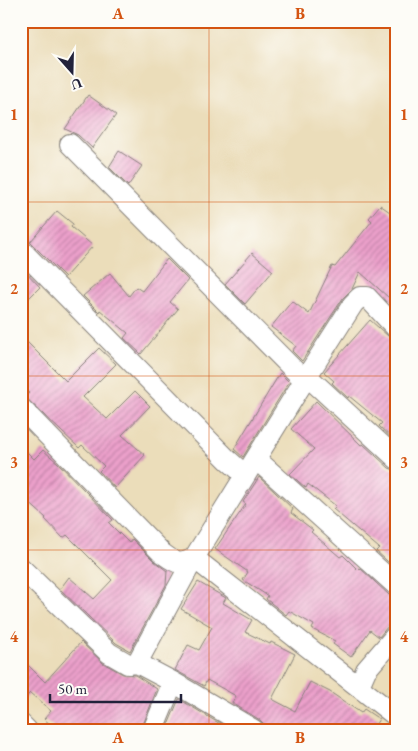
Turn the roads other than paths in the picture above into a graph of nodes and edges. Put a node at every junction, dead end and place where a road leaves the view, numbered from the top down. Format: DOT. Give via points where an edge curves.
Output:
graph roads {
  1 [pos="70,144"];
  2 [pos="21,250"];
  3 [pos="397,329"];
  4 [pos="305,378"];
  5 [pos="21,408"];
  6 [pos="397,459"];
  7 [pos="251,467"];
  8 [pos="194,558"];
  9 [pos="21,568"];
  10 [pos="397,586"];
  11 [pos="397,634"];
  12 [pos="138,663"];
  13 [pos="173,682"];
  14 [pos="359,686"];
  15 [pos="397,717"];
  16 [pos="21,724"];
  17 [pos="242,726"];
  18 [pos="27,730"];
  19 [pos="153,730"];
  1 -- 4 [label="street"];
  2 -- 7 [label="street" via="228,460"];
  3 -- 4 [label="street" via="367,297 360,297"];
  4 -- 6 [label="street"];
  4 -- 7 [label="street"];
  5 -- 8 [label="street" via="162,552 179,563"];
  7 -- 8 [label="street"];
  7 -- 10 [label="street"];
  8 -- 12 [label="street"];
  8 -- 14 [label="street"];
  9 -- 12 [label="street" via="109,653 128,664"];
  11 -- 14 [label="street" via="366,670"];
  12 -- 13 [label="street"];
  13 -- 17 [label="street"];
  13 -- 19 [label="street"];
  14 -- 15 [label="street"];
  16 -- 18 [label="street"];
}
